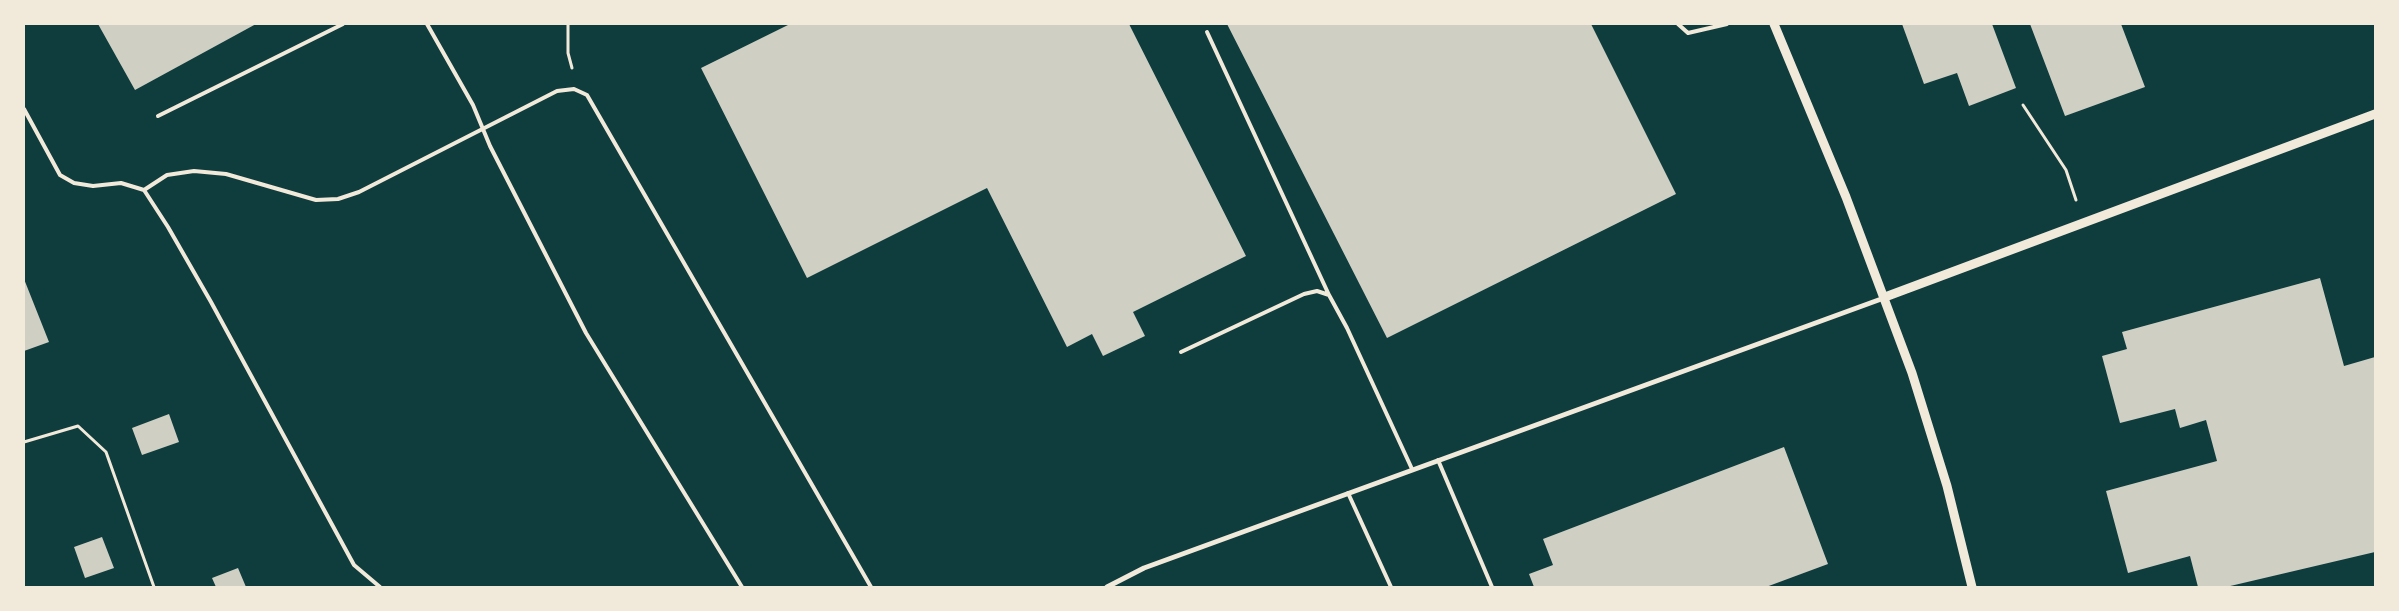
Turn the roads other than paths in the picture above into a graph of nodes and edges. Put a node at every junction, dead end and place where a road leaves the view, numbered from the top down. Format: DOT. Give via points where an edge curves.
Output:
graph roads {
  1 [pos="343,24"];
  2 [pos="427,24"];
  3 [pos="1678,24"];
  4 [pos="1727,24"];
  5 [pos="1774,24"];
  6 [pos="1207,32"];
  7 [pos="24,108"];
  8 [pos="2375,114"];
  9 [pos="158,116"];
  10 [pos="482,128"];
  11 [pos="144,190"];
  12 [pos="1329,295"];
  13 [pos="1885,297"];
  14 [pos="1181,352"];
  15 [pos="1438,460"];
  16 [pos="1412,469"];
  17 [pos="1348,493"];
  18 [pos="380,587"];
  19 [pos="742,587"];
  20 [pos="871,587"];
  21 [pos="1107,587"];
  22 [pos="1390,587"];
  23 [pos="1492,587"];
  24 [pos="1972,587"];
  1 -- 9 [label="lane"];
  2 -- 10 [label="lane"];
  3 -- 4 [label="lane" via="1688,34"];
  5 -- 13 [label="street"];
  6 -- 12 [label="lane"];
  7 -- 11 [label="lane" via="60,175 74,184 121,183"];
  8 -- 13 [label="street"];
  10 -- 11 [label="lane" via="359,192 338,199 316,200 226,174 194,171 167,176"];
  10 -- 19 [label="lane" via="586,333"];
  10 -- 20 [label="lane" via="558,91 574,89 588,95"];
  11 -- 18 [label="lane" via="211,302 354,565"];
  12 -- 14 [label="lane" via="1317,291 1304,294"];
  12 -- 16 [label="lane"];
  13 -- 15 [label="street"];
  13 -- 24 [label="street" via="1947,486"];
  15 -- 16 [label="street"];
  15 -- 23 [label="lane"];
  16 -- 17 [label="street"];
  17 -- 21 [label="street" via="1144,568"];
  17 -- 22 [label="lane"];
}
